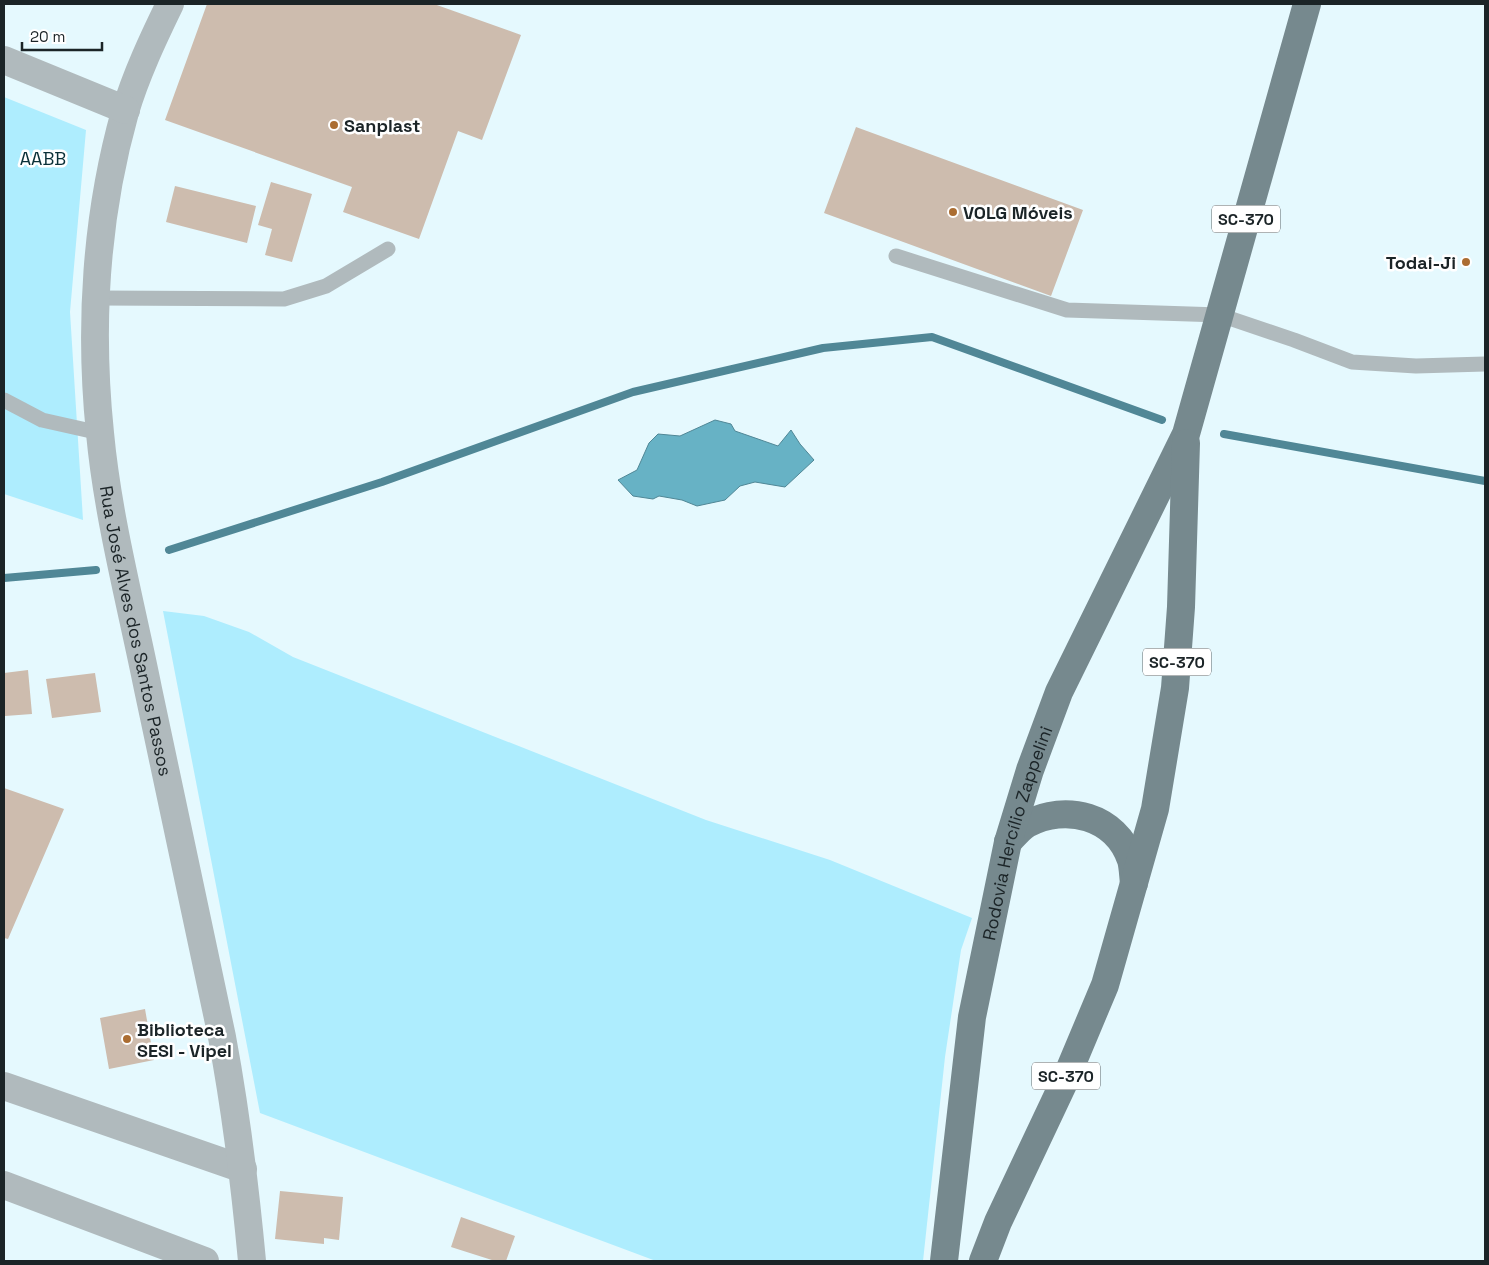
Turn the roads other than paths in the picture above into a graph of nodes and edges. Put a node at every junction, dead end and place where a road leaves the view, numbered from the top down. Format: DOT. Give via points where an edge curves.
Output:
graph roads {
  1 [pos="170,4"];
  2 [pos="1307,4"];
  3 [pos="4,60"];
  4 [pos="126,110"];
  5 [pos="388,249"];
  6 [pos="896,256"];
  7 [pos="96,298"];
  8 [pos="1220,315"];
  9 [pos="1485,364"];
  10 [pos="4,400"];
  11 [pos="100,433"];
  12 [pos="1186,434"];
  13 [pos="1008,842"];
  14 [pos="1134,885"];
  15 [pos="4,1086"];
  16 [pos="243,1169"];
  17 [pos="4,1186"];
  18 [pos="205,1261"];
  19 [pos="252,1261"];
  20 [pos="944,1261"];
  21 [pos="982,1261"];
  1 -- 4 [label="street, Rua José Alves dos Santos Passos" via="150,45"];
  2 -- 8 [label="main road, Rodovia Hercílio Zappelini / SC-370"];
  3 -- 4 [label="street"];
  4 -- 7 [label="street, Rua José Alves dos Santos Passos" via="105,206"];
  5 -- 7 [label="lane" via="326,286 284,299"];
  6 -- 8 [label="lane" via="1067,310"];
  7 -- 11 [label="street, Rua José Alves dos Santos Passos"];
  8 -- 9 [label="lane" via="1352,362 1416,366"];
  8 -- 12 [label="main road, Rodovia Hercílio Zappelini / SC-370"];
  10 -- 11 [label="lane" via="42,420"];
  11 -- 16 [label="street, Rua José Alves dos Santos Passos" via="118,542 222,1037"];
  12 -- 13 [label="main road, Rodovia Hercílio Zappelini / SC-370" via="1059,692"];
  12 -- 14 [label="main road, Rodovia Hercílio Zappelini / SC-370" via="1176,688 1155,809"];
  13 -- 14 [label="main road" via="1026,824 1049,814 1075,813 1099,822 1118,838 1131,860"];
  13 -- 20 [label="main road, Rodovia Hercílio Zappelini / SC-370" via="972,1017"];
  14 -- 21 [label="main road, Rodovia Hercílio Zappelini / SC-370" via="1105,985"];
  15 -- 16 [label="street"];
  16 -- 19 [label="street, Rua José Alves dos Santos Passos"];
  17 -- 18 [label="street"];
}
